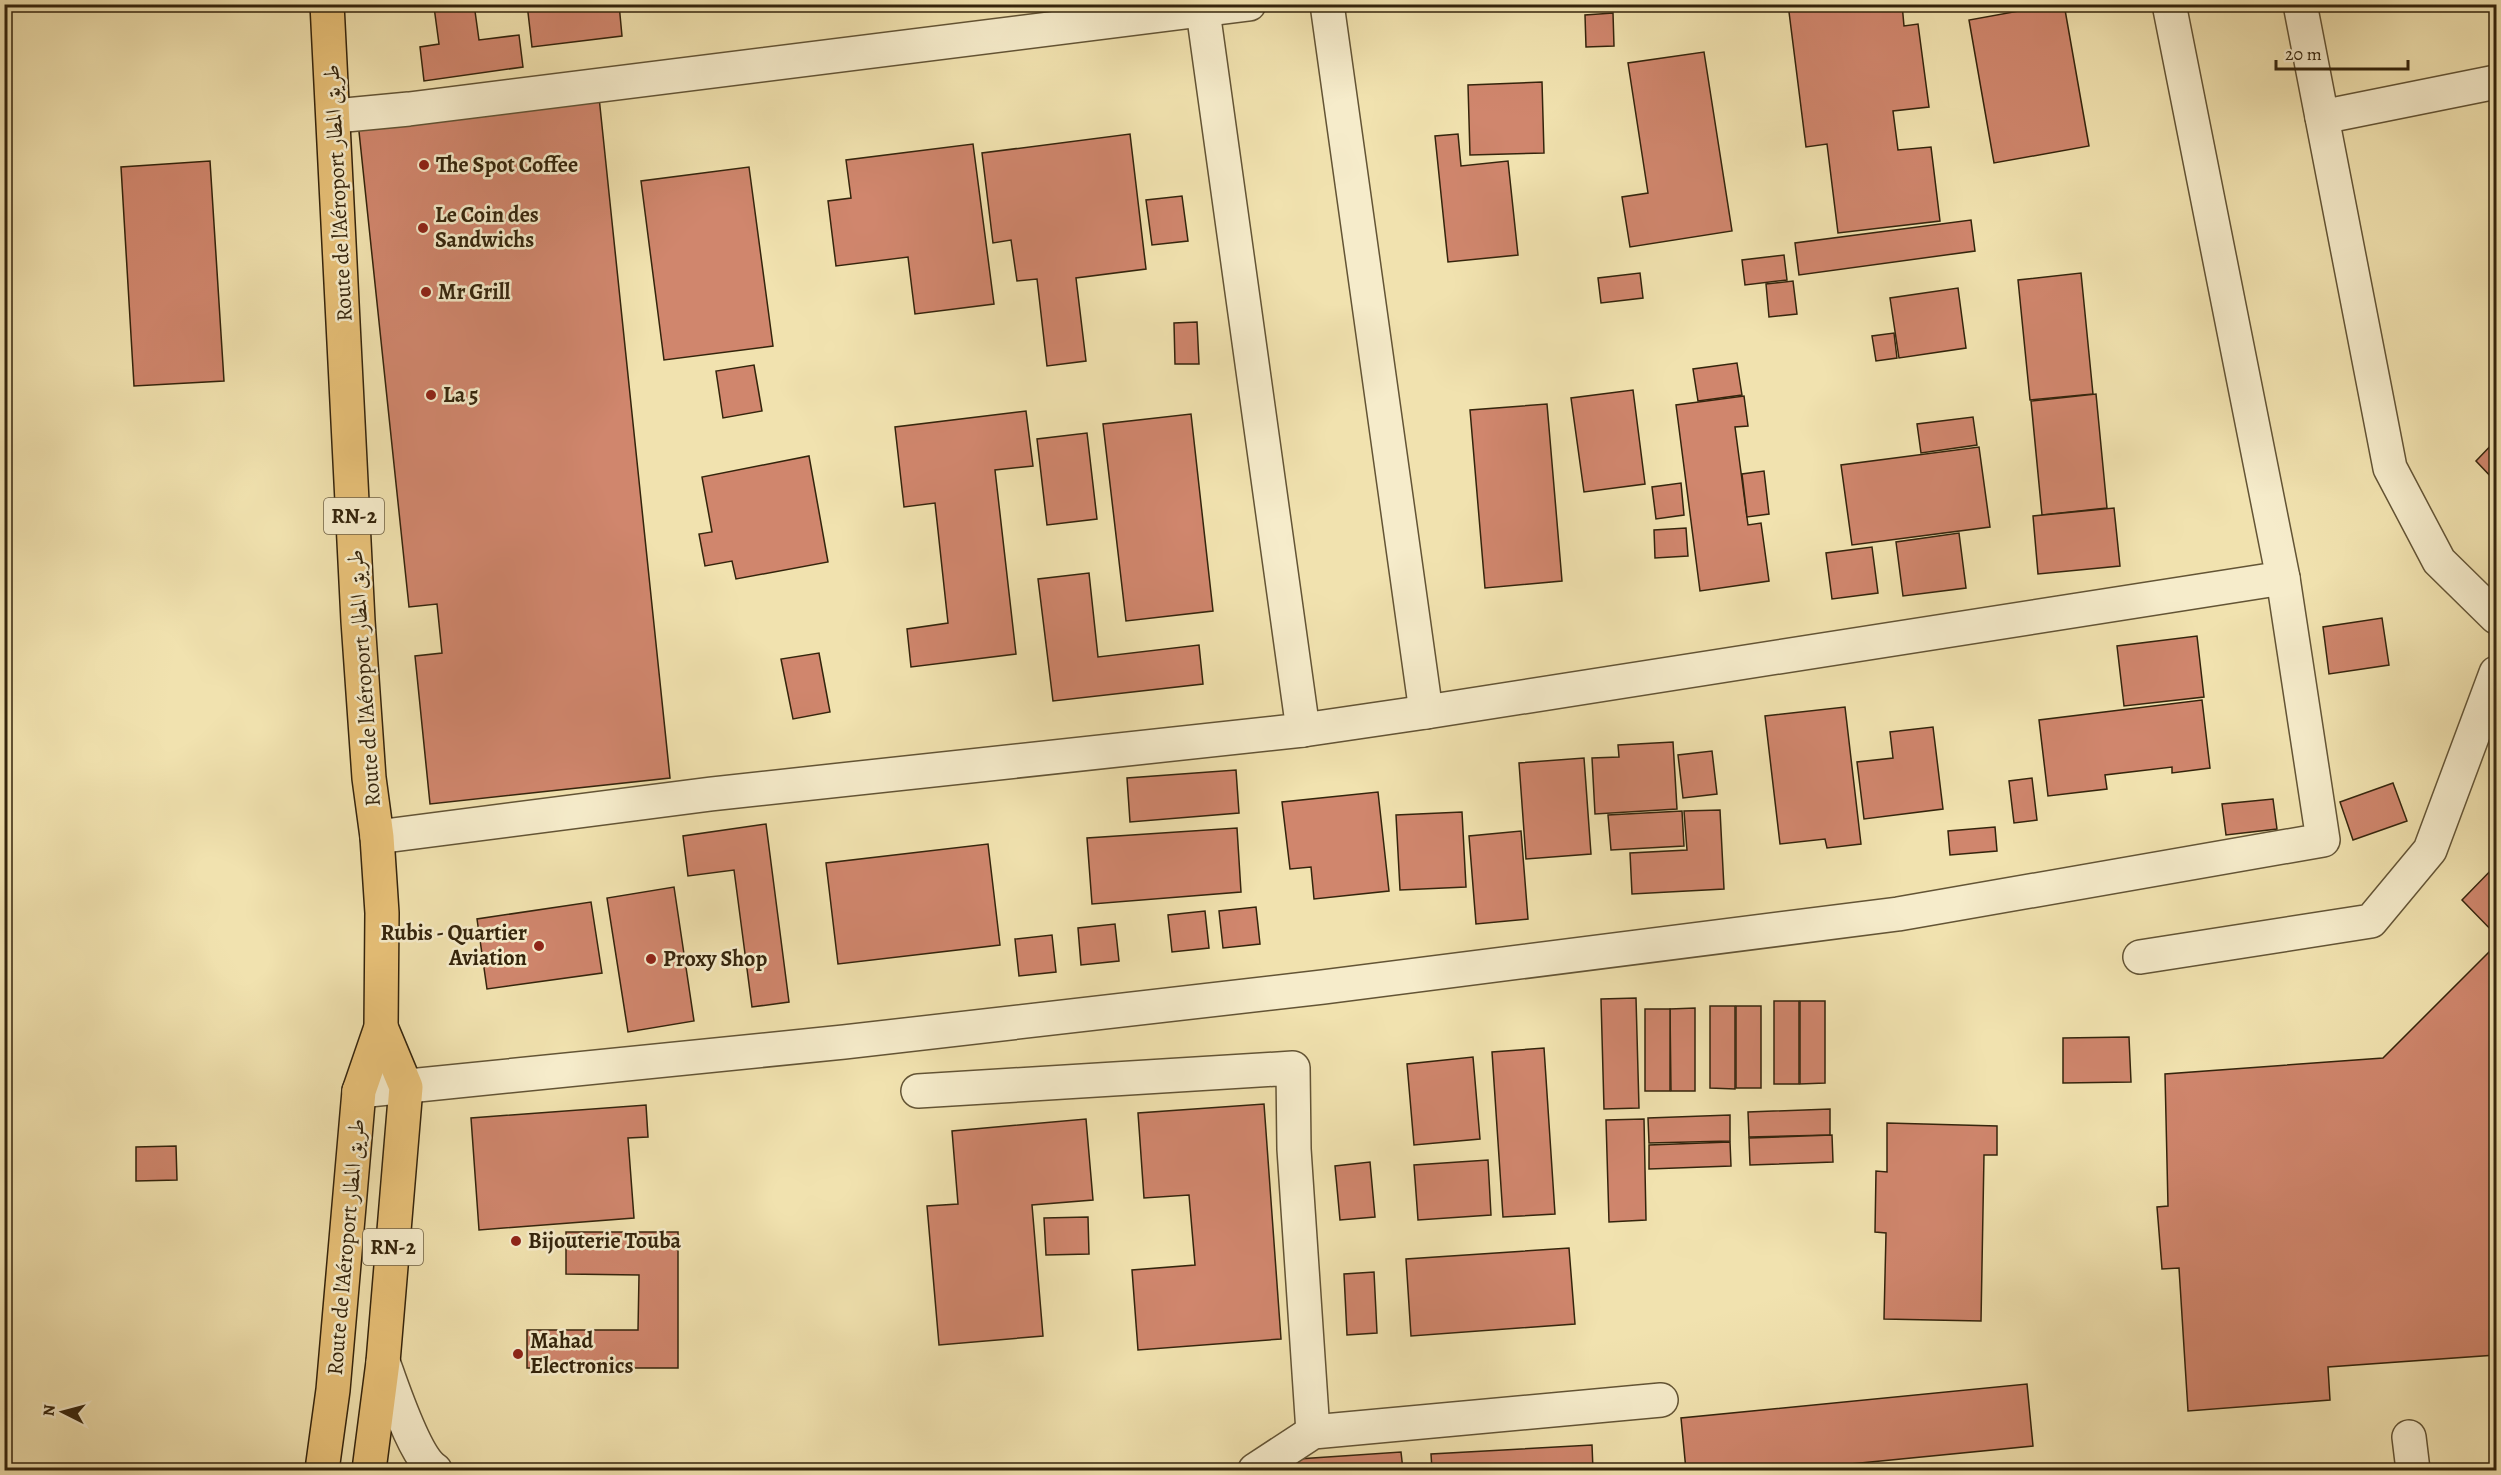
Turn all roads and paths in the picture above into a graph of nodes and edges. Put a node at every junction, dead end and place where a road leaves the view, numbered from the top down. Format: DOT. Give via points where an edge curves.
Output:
graph roads {
  1 [pos="327,4"];
  2 [pos="1249,4"];
  3 [pos="1327,4"];
  4 [pos="2169,4"];
  5 [pos="2300,4"];
  6 [pos="1203,7"];
  7 [pos="2496,82"];
  8 [pos="335,116"];
  9 [pos="2322,117"];
  10 [pos="2283,578"];
  11 [pos="2496,617"];
  12 [pos="2496,673"];
  13 [pos="1426,712"];
  14 [pos="1303,729"];
  15 [pos="377,837"];
  16 [pos="2140,957"];
  17 [pos="381,1027"];
  18 [pos="406,1087"];
  19 [pos="359,1091"];
  20 [pos="918,1091"];
  21 [pos="383,1362"];
  22 [pos="1661,1400"];
  23 [pos="1313,1432"];
  24 [pos="2409,1437"];
  25 [pos="322,1470"];
  26 [pos="369,1470"];
  27 [pos="435,1470"];
  28 [pos="1255,1470"];
  29 [pos="2414,1470"];
  1 -- 8 [label="main road, Route de l'Aéroport طريق المطار / RN-2"];
  2 -- 6 [label="street"];
  3 -- 13 [label="street"];
  4 -- 10 [label="street"];
  5 -- 9 [label="street"];
  6 -- 8 [label="street"];
  6 -- 14 [label="street"];
  7 -- 9 [label="street"];
  8 -- 15 [label="main road, Route de l'Aéroport طريق المطار / RN-2" via="358,621"];
  9 -- 11 [label="street" via="2390,468 2439,561"];
  10 -- 13 [label="street"];
  10 -- 18 [label="street" via="2323,840 1898,914 1300,990"];
  12 -- 16 [label="street" via="2430,850 2372,921"];
  13 -- 14 [label="street"];
  14 -- 15 [label="street" via="711,794"];
  15 -- 17 [label="main road, Route de l'Aéroport طريق المطار / RN-2" via="382,913"];
  17 -- 18 [label="main road, Route de l'Aéroport طريق المطار / RN-2"];
  17 -- 19 [label="main road, Route de l'Aéroport طريق المطار / RN-2"];
  18 -- 19 [label="street"];
  18 -- 21 [label="main road, Route de l'Aéroport طريق المطار / RN-2"];
  19 -- 25 [label="main road, Route de l'Aéroport طريق المطار / RN-2" via="333,1390"];
  20 -- 23 [label="street" via="1293,1068 1294,1149"];
  21 -- 26 [label="main road, Route de l'Aéroport طريق المطار / RN-2"];
  21 -- 27 [label="street" via="416,1444 427,1465"];
  22 -- 23 [label="street"];
  23 -- 28 [label="street"];
  24 -- 29 [label="street"];
}
